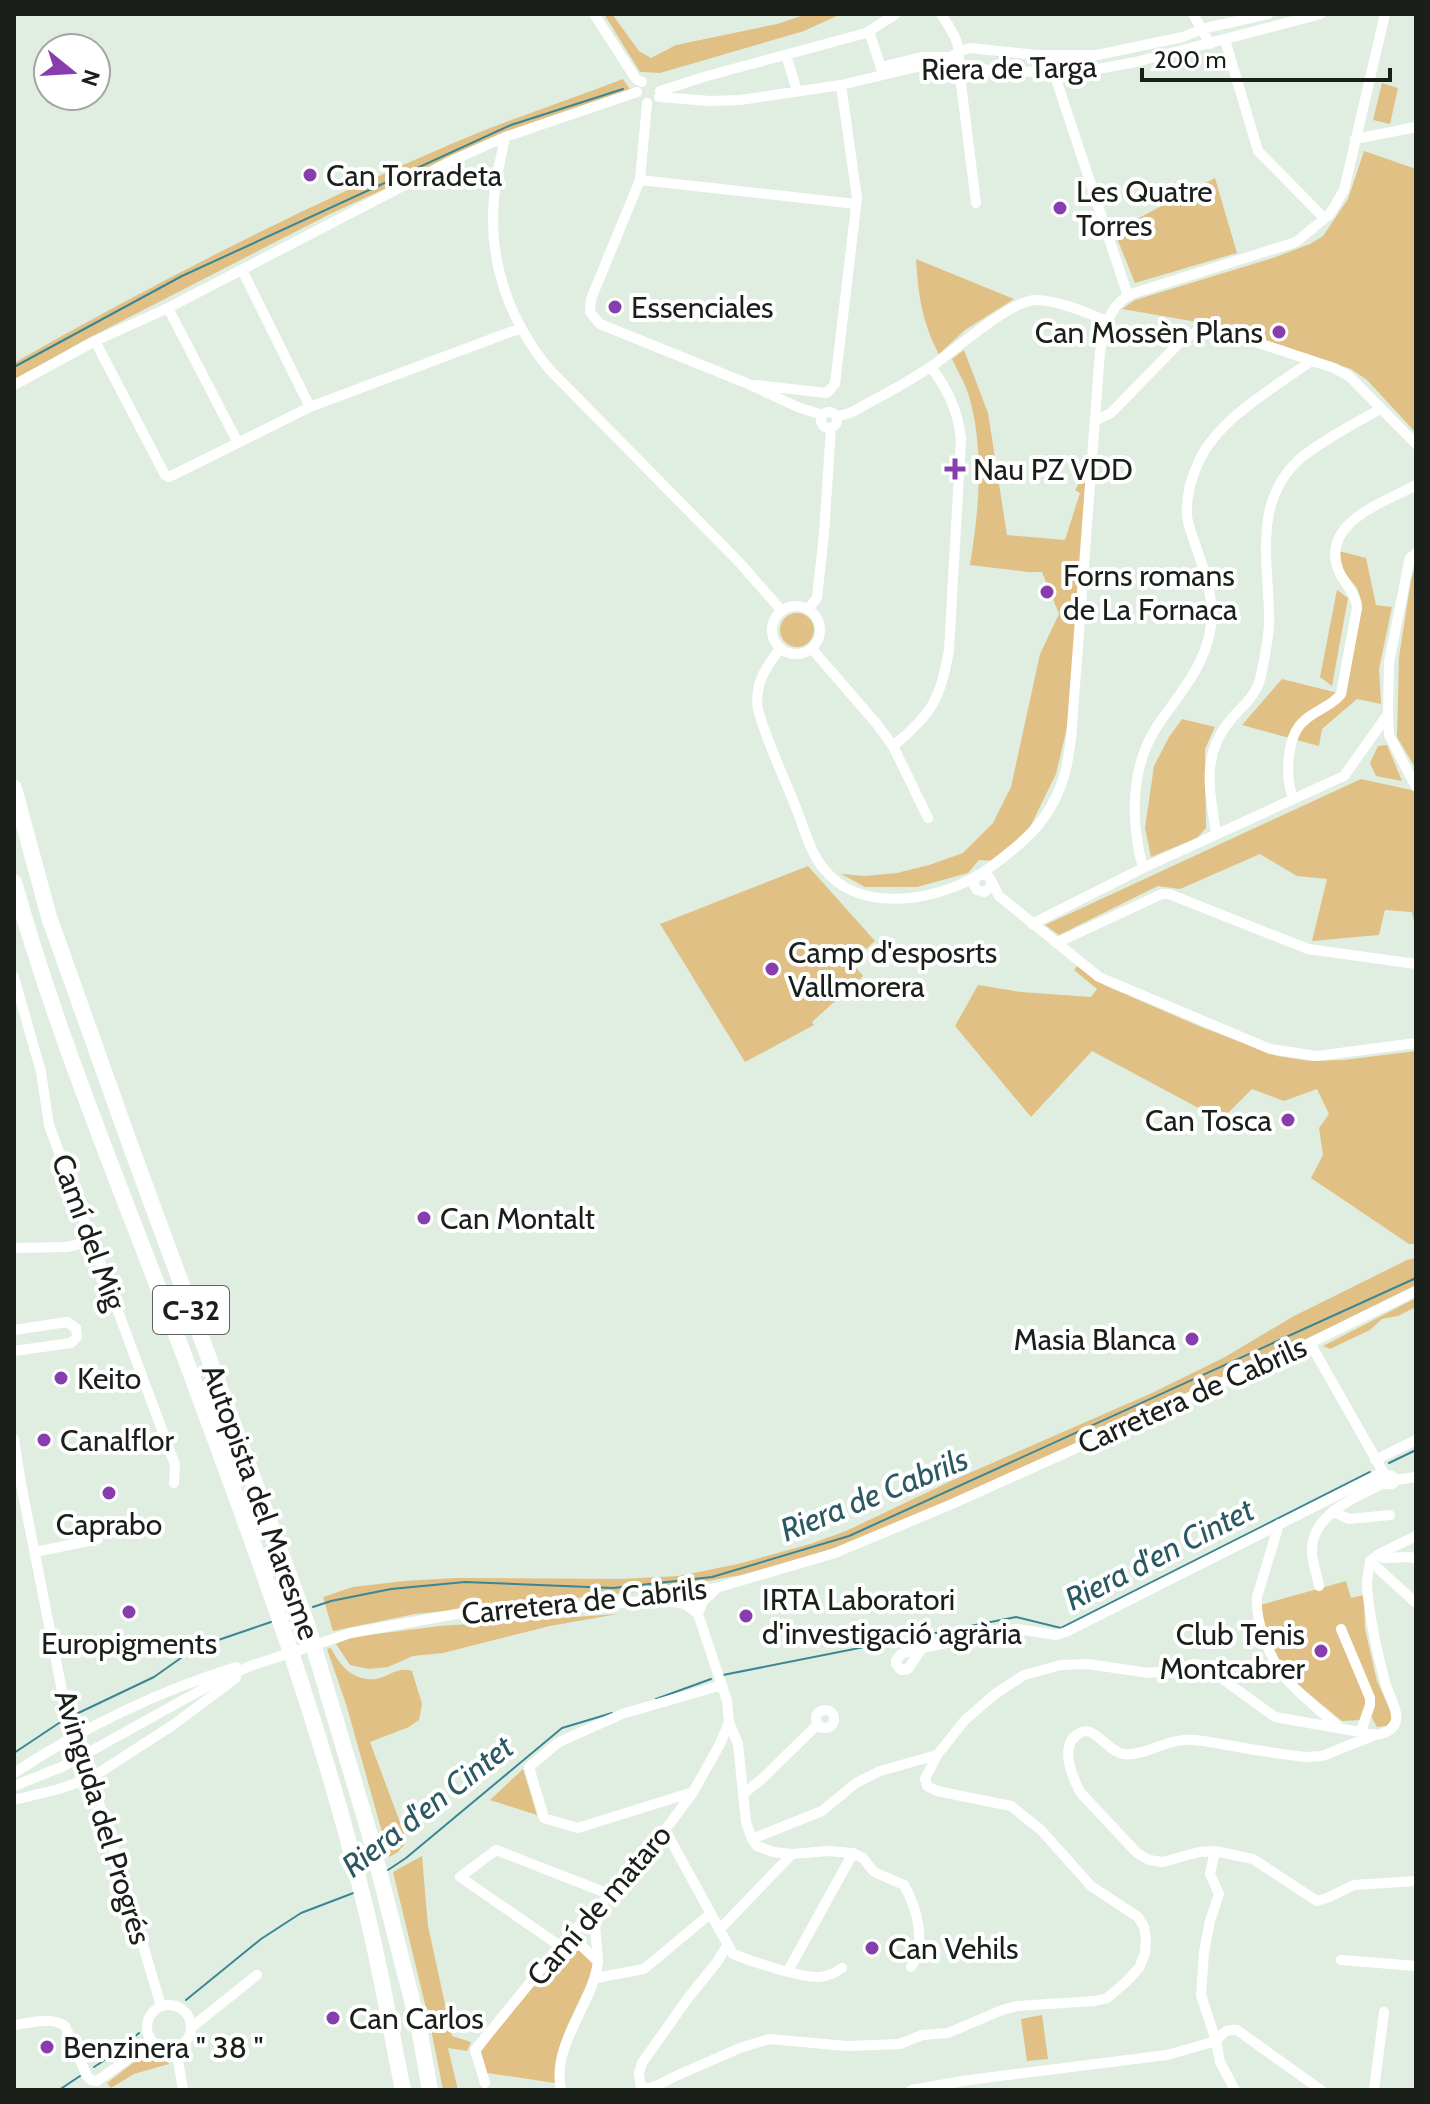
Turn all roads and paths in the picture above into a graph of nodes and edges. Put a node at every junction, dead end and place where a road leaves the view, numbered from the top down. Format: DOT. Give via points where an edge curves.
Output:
graph roads {
  1 [pos="594,14"];
  2 [pos="896,14"];
  3 [pos="941,14"];
  4 [pos="1193,14"];
  5 [pos="1268,14"];
  6 [pos="1321,14"];
  7 [pos="1385,14"];
  8 [pos="1202,29"];
  9 [pos="869,31"];
  10 [pos="1225,40"];
  11 [pos="1210,44"];
  12 [pos="960,51"];
  13 [pos="786,55"];
  14 [pos="959,68"];
  15 [pos="882,71"];
  16 [pos="1054,73"];
  17 [pos="841,85"];
  18 [pos="640,87"];
  19 [pos="797,91"];
  20 [pos="659,94"];
  21 [pos="647,103"];
  22 [pos="1416,127"];
  23 [pos="505,137"];
  24 [pos="1355,139"];
  25 [pos="640,180"];
  26 [pos="976,203"];
  27 [pos="856,204"];
  28 [pos="1324,218"];
  29 [pos="242,270"];
  30 [pos="1128,296"];
  31 [pos="168,308"];
  32 [pos="1108,321"];
  33 [pos="521,328"];
  34 [pos="95,341"];
  35 [pos="1311,361"];
  36 [pos="931,367"];
  37 [pos="746,383"];
  38 [pos="14,385"];
  39 [pos="310,407"];
  40 [pos="1380,409"];
  41 [pos="823,415"];
  42 [pos="836,416"];
  43 [pos="1096,420"];
  44 [pos="831,428"];
  45 [pos="237,441"];
  46 [pos="1416,444"];
  47 [pos="1416,485"];
  48 [pos="1416,553"];
  49 [pos="808,609"];
  50 [pos="782,611"];
  51 [pos="780,649"];
  52 [pos="812,649"];
  53 [pos="1388,714"];
  54 [pos="893,746"];
  55 [pos="1416,787"];
  56 [pos="14,788"];
  57 [pos="1293,798"];
  58 [pos="928,818"];
  59 [pos="1216,834"];
  60 [pos="1143,868"];
  61 [pos="985,877"];
  62 [pos="14,882"];
  63 [pos="958,887"];
  64 [pos="980,891"];
  65 [pos="999,896"];
  66 [pos="1032,924"];
  67 [pos="1056,943"];
  68 [pos="1416,964"];
  69 [pos="14,977"];
  70 [pos="1416,1043"];
  71 [pos="92,1242"];
  72 [pos="14,1248"];
  73 [pos="1416,1291"];
  74 [pos="14,1330"];
  75 [pos="1310,1343"];
  76 [pos="14,1351"];
  77 [pos="14,1439"];
  78 [pos="1416,1440"];
  79 [pos="1375,1460"];
  80 [pos="1416,1477"];
  81 [pos="1388,1478"];
  82 [pos="174,1483"];
  83 [pos="1333,1512"];
  84 [pos="1390,1515"];
  85 [pos="1279,1524"];
  86 [pos="1416,1536"];
  87 [pos="98,1539"];
  88 [pos="35,1552"];
  89 [pos="1374,1558"];
  90 [pos="1416,1559"];
  91 [pos="1319,1586"];
  92 [pos="716,1588"];
  93 [pos="693,1593"];
  94 [pos="660,1599"];
  95 [pos="1416,1603"];
  96 [pos="698,1614"];
  97 [pos="1341,1629"];
  98 [pos="922,1648"];
  99 [pos="250,1666"];
  100 [pos="722,1685"];
  101 [pos="1317,1707"];
  102 [pos="729,1722"];
  103 [pos="818,1724"];
  104 [pos="1312,1724"];
  105 [pos="1340,1728"];
  106 [pos="1361,1731"];
  107 [pos="1381,1734"];
  108 [pos="71,1736"];
  109 [pos="937,1755"];
  110 [pos="14,1773"];
  111 [pos="91,1778"];
  112 [pos="14,1786"];
  113 [pos="693,1792"];
  114 [pos="743,1794"];
  115 [pos="14,1800"];
  116 [pos="665,1830"];
  117 [pos="752,1839"];
  118 [pos="1215,1851"];
  119 [pos="853,1853"];
  120 [pos="792,1854"];
  121 [pos="1416,1881"];
  122 [pos="609,1894"];
  123 [pos="594,1912"];
  124 [pos="710,1914"];
  125 [pos="719,1930"];
  126 [pos="570,1934"];
  127 [pos="560,1946"];
  128 [pos="727,1946"];
  129 [pos="1341,1960"];
  130 [pos="598,1962"];
  131 [pos="1416,1966"];
  132 [pos="911,1967"];
  133 [pos="842,1968"];
  134 [pos="788,1971"];
  135 [pos="257,1975"];
  136 [pos="596,1978"];
  137 [pos="161,2006"];
  138 [pos="1384,2012"];
  139 [pos="14,2025"];
  140 [pos="192,2027"];
  141 [pos="1216,2041"];
  142 [pos="152,2042"];
  143 [pos="176,2048"];
  144 [pos="485,2083"];
  145 [pos="641,2088"];
  146 [pos="183,2090"];
  147 [pos="403,2090"];
  148 [pos="430,2090"];
  149 [pos="561,2090"];
  150 [pos="911,2090"];
  151 [pos="1235,2090"];
  152 [pos="1321,2090"];
  153 [pos="1374,2090"];
  1 -- 18 [label="street"];
  2 -- 9 [label="street"];
  3 -- 12 [label="street"];
  4 -- 8 [label="street"];
  5 -- 8 [label="street"];
  6 -- 10 [label="street, Riera de Targa"];
  7 -- 24 [label="street"];
  8 -- 11 [label="street"];
  8 -- 12 [label="street" via="1097,55"];
  9 -- 13 [label="street"];
  9 -- 15 [label="street"];
  10 -- 11 [label="street, Riera de Targa"];
  10 -- 28 [label="street" via="1258,151"];
  11 -- 16 [label="street, Riera de Targa" via="1136,62"];
  12 -- 14 [label="street"];
  12 -- 15 [label="street"];
  13 -- 19 [label="street"];
  13 -- 20 [label="street"];
  14 -- 15 [label="street, Riera de Targa" via="925,65"];
  14 -- 16 [label="street, Riera de Targa"];
  14 -- 26 [label="street"];
  15 -- 17 [label="street, Riera de Targa"];
  16 -- 30 [label="street"];
  17 -- 19 [label="street, Riera de Targa"];
  17 -- 27 [label="street"];
  18 -- 20 [label="street" via="653,81"];
  18 -- 21 [label="street" via="640,99"];
  18 -- 23 [label="street"];
  19 -- 20 [label="street, Riera de Targa" via="710,101"];
  20 -- 21 [label="street"];
  21 -- 25 [label="street"];
  22 -- 24 [label="street"];
  23 -- 29 [label="street"];
  23 -- 33 [label="street" via="494,195 494,241 500,278"];
  24 -- 28 [label="street" via="1344,190"];
  25 -- 27 [label="street"];
  25 -- 37 [label="street" via="595,286 590,312 600,324"];
  27 -- 37 [label="street" via="835,384 827,393"];
  28 -- 30 [label="street" via="1296,242"];
  29 -- 31 [label="street"];
  29 -- 39 [label="street"];
  30 -- 32 [label="street"];
  31 -- 34 [label="street"];
  31 -- 45 [label="street"];
  32 -- 36 [label="street" via="1034,299 967,337"];
  32 -- 43 [label="street" via="1100,352"];
  33 -- 39 [label="street"];
  33 -- 50 [label="street" via="550,370"];
  34 -- 38 [label="street"];
  34 -- 45 [label="street" via="165,475"];
  35 -- 40 [label="street" via="1349,376"];
  35 -- 43 [label="street" via="1207,328 1185,337 1111,413"];
  35 -- 60 [label="street" via="1218,433 1194,472 1187,517 1210,588 1211,628 1193,676 1154,731 1139,768 1135,819"];
  36 -- 42 [label="street"];
  36 -- 54 [label="street" via="953,402 961,439 949,650 934,704"];
  37 -- 41 [label="street"];
  39 -- 45 [label="street"];
  40 -- 46 [label="street"];
  40 -- 59 [label="street" via="1300,459 1272,499 1265,540 1269,626 1260,683 1213,748 1209,787"];
  41 -- 42 [label="street"];
  41 -- 44 [label="street" via="822,425"];
  42 -- 44 [label="street"];
  43 -- 61 [label="street" via="1064,776 1049,812 1031,836"];
  44 -- 49 [label="street" via="817,598"];
  47 -- 57 [label="street" via="1352,520 1338,539 1336,564 1356,600 1355,621 1341,694 1293,734"];
  48 -- 53 [label="street" via="1410,558 1389,662"];
  49 -- 50 [label="street"];
  49 -- 52 [label="street" via="821,629"];
  50 -- 51 [label="street" via="772,629"];
  51 -- 52 [label="street" via="796,655"];
  51 -- 63 [label="street" via="761,678 756,700 823,868 858,893 889,899"];
  52 -- 54 [label="street"];
  53 -- 55 [label="street" via="1389,735"];
  53 -- 57 [label="street" via="1344,776"];
  54 -- 58 [label="street"];
  56 -- 148 [label="highway, Autopista del Maresme / C-32" via="49,917 307,1624 388,1902"];
  57 -- 59 [label="street"];
  59 -- 60 [label="street"];
  60 -- 66 [label="street"];
  61 -- 63 [label="street"];
  61 -- 64 [label="street" via="990,888"];
  61 -- 64 [label="street" via="973,883"];
  61 -- 65 [label="street"];
  62 -- 147 [label="highway, Autopista del Maresme / C-32" via="69,1052 278,1615 365,1903"];
  63 -- 64 [label="street"];
  64 -- 65 [label="street"];
  65 -- 66 [label="street"];
  66 -- 67 [label="street"];
  67 -- 68 [label="street" via="1169,894 1308,949"];
  67 -- 70 [label="street" via="1099,977 1270,1049 1317,1056"];
  69 -- 71 [label="street, Camí del Mig" via="41,1072 49,1125"];
  71 -- 72 [label="street"];
  71 -- 82 [label="street, Camí del Mig" via="175,1465"];
  73 -- 75 [label="street, Carretera de Cabrils"];
  74 -- 76 [label="street" via="67,1322 76,1328 77,1337 71,1343"];
  75 -- 79 [label="street"];
  75 -- 92 [label="street, Carretera de Cabrils" via="835,1553"];
  77 -- 88 [label="street, Avinguda del Progrés"];
  78 -- 79 [label="street"];
  79 -- 81 [label="street"];
  80 -- 81 [label="street"];
  81 -- 83 [label="street"];
  81 -- 85 [label="street"];
  83 -- 84 [label="street" via="1349,1519"];
  83 -- 91 [label="street" via="1320,1524 1312,1547"];
  85 -- 98 [label="street" via="1066,1632 1017,1629"];
  85 -- 101 [label="street" via="1256,1608 1284,1677"];
  86 -- 89 [label="street"];
  87 -- 88 [label="street"];
  88 -- 108 [label="street, Avinguda del Progrés"];
  89 -- 90 [label="street"];
  89 -- 95 [label="street"];
  89 -- 107 [label="street" via="1367,1584 1396,1720"];
  92 -- 93 [label="street, Carretera de Cabrils"];
  92 -- 96 [label="street"];
  93 -- 94 [label="street, Carretera de Cabrils"];
  93 -- 96 [label="street"];
  94 -- 96 [label="street" via="685,1604"];
  94 -- 99 [label="street, Carretera de Cabrils" via="462,1613 351,1633"];
  96 -- 100 [label="street"];
  97 -- 106 [label="street" via="1370,1698"];
  99 -- 108 [label="street" via="197,1679"];
  99 -- 111 [label="street"];
  99 -- 112 [label="street, Carretera de Cabrils" via="64,1766"];
  100 -- 102 [label="street"];
  100 -- 113 [label="street" via="622,1714 559,1742 529,1767 544,1818 573,1828"];
  101 -- 104 [label="street"];
  101 -- 105 [label="street"];
  102 -- 113 [label="street, Camí de mataro"];
  102 -- 114 [label="street" via="738,1744"];
  103 -- 114 [label="street"];
  104 -- 105 [label="street"];
  104 -- 109 [label="street" via="1275,1717 1200,1665 1149,1673 1061,1665 1024,1675 995,1694"];
  105 -- 106 [label="street"];
  106 -- 107 [label="street"];
  107 -- 118 [label="street" via="1306,1757 1183,1740 1125,1754 1088,1731 1071,1743 1069,1759 1080,1792 1137,1853 1163,1862"];
  108 -- 110 [label="street"];
  108 -- 111 [label="street, Avinguda del Progrés"];
  109 -- 117 [label="street" via="880,1771 822,1811"];
  109 -- 145 [label="street" via="925,1779 927,1786 1011,1806 1041,1830 1091,1886 1138,1917 1146,1939 1139,1968 1107,1998 1095,2001 1017,2006 948,2033 900,2044 847,2046 769,2039"];
  111 -- 115 [label="street"];
  111 -- 137 [label="street, Avinguda del Progrés"];
  113 -- 116 [label="street, Camí de mataro"];
  114 -- 117 [label="street"];
  116 -- 122 [label="street, Camí de mataro"];
  116 -- 124 [label="street"];
  117 -- 120 [label="street" via="757,1846"];
  118 -- 121 [label="street" via="1253,1859 1317,1901 1354,1885"];
  118 -- 141 [label="street" via="1210,1874 1219,1894 1207,1937 1201,1995"];
  119 -- 120 [label="street"];
  119 -- 132 [label="street" via="874,1872 904,1885 919,1926"];
  119 -- 134 [label="street"];
  120 -- 125 [label="street"];
  122 -- 123 [label="street, Camí de mataro"];
  122 -- 127 [label="street" via="496,1850 460,1877"];
  123 -- 126 [label="street, Camí de mataro"];
  123 -- 130 [label="street"];
  124 -- 125 [label="street"];
  124 -- 136 [label="street" via="644,1969"];
  125 -- 128 [label="street"];
  126 -- 127 [label="street, Camí de mataro"];
  126 -- 130 [label="street"];
  127 -- 144 [label="street, Camí de mataro" via="475,2050"];
  128 -- 134 [label="street" via="733,1954"];
  128 -- 145 [label="street" via="642,2063"];
  129 -- 131 [label="street"];
  130 -- 136 [label="street"];
  133 -- 134 [label="street" via="820,1978"];
  135 -- 140 [label="street"];
  136 -- 149 [label="street" via="562,2057"];
  137 -- 140 [label="street" via="182,2009"];
  137 -- 142 [label="street" via="147,2023"];
  138 -- 153 [label="street"];
  139 -- 142 [label="street" via="60,2022 87,2076 97,2081"];
  140 -- 143 [label="street"];
  141 -- 150 [label="street" via="1167,2055"];
  141 -- 151 [label="street"];
  141 -- 152 [label="street" via="1237,2030"];
  142 -- 143 [label="street"];
  143 -- 146 [label="street"];
}
